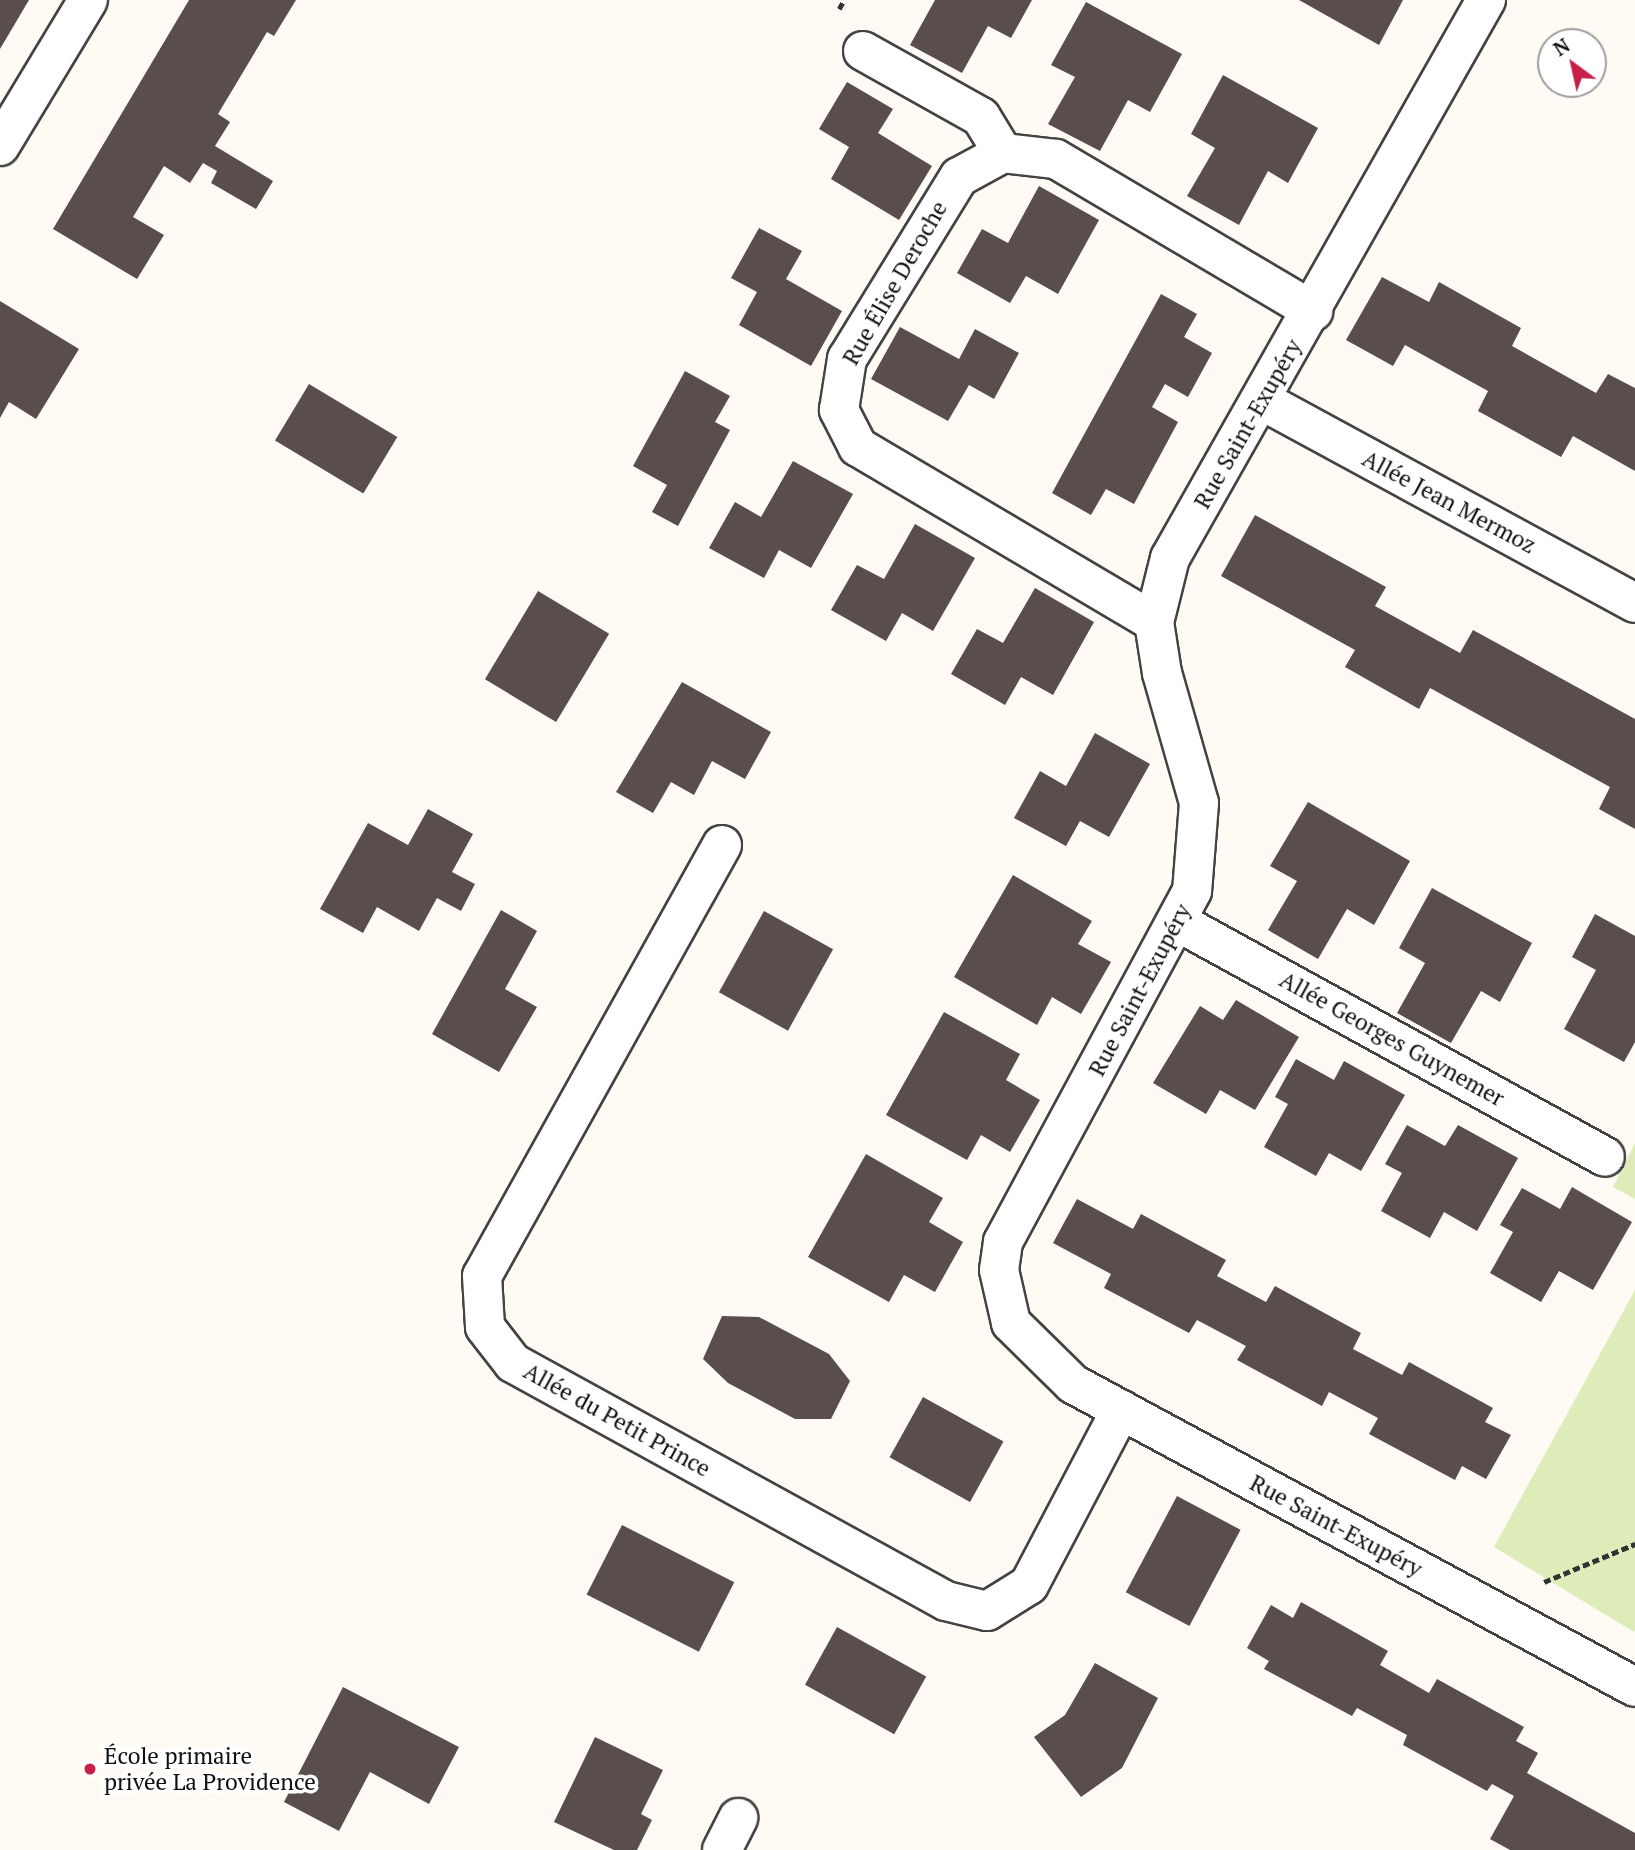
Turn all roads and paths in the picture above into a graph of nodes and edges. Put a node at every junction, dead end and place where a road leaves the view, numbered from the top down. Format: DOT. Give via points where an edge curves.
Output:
graph roads {
  1 [pos="88,0"];
  2 [pos="1486,0"];
  3 [pos="863,51"];
  4 [pos="1,142"];
  5 [pos="1003,153"];
  6 [pos="1313,312"];
  7 [pos="1263,401"];
  8 [pos="1635,603"];
  9 [pos="1154,622"];
  10 [pos="722,845"];
  11 [pos="1178,922"];
  12 [pos="1605,1157"];
  13 [pos="1121,1410"];
  14 [pos="1635,1544"];
  15 [pos="1514,1622"];
  16 [pos="1635,1687"];
  1 -- 4 [label="street"];
  2 -- 6 [label="street, Rue Saint-Exupéry"];
  3 -- 5 [label="street" via="981,117"];
  5 -- 6 [label="street" via="1056,159"];
  5 -- 9 [label="street, Rue Élise Deroche" via="959,177 943,198 847,359 839,410 859,447 874,460"];
  6 -- 7 [label="street, Rue Saint-Exupéry"];
  7 -- 8 [label="street, Allée Jean Mermoz"];
  7 -- 9 [label="street, Rue Saint-Exupéry" via="1170,558"];
  9 -- 11 [label="street, Rue Saint-Exupéry" via="1162,673 1199,803 1197,865"];
  10 -- 13 [label="street, Allée du Petit Prince" via="482,1276 485,1327 513,1363 946,1601 987,1611 1030,1585"];
  11 -- 12 [label="street, Allée Georges Guynemer"];
  11 -- 13 [label="street, Rue Saint-Exupéry" via="1003,1242 999,1270 1010,1323 1026,1344 1073,1384"];
  13 -- 15 [label="street, Rue Saint-Exupéry"];
  14 -- 15 [label="path" via="1548,1577"];
  15 -- 16 [label="street, Rue Saint-Exupéry"];
}
